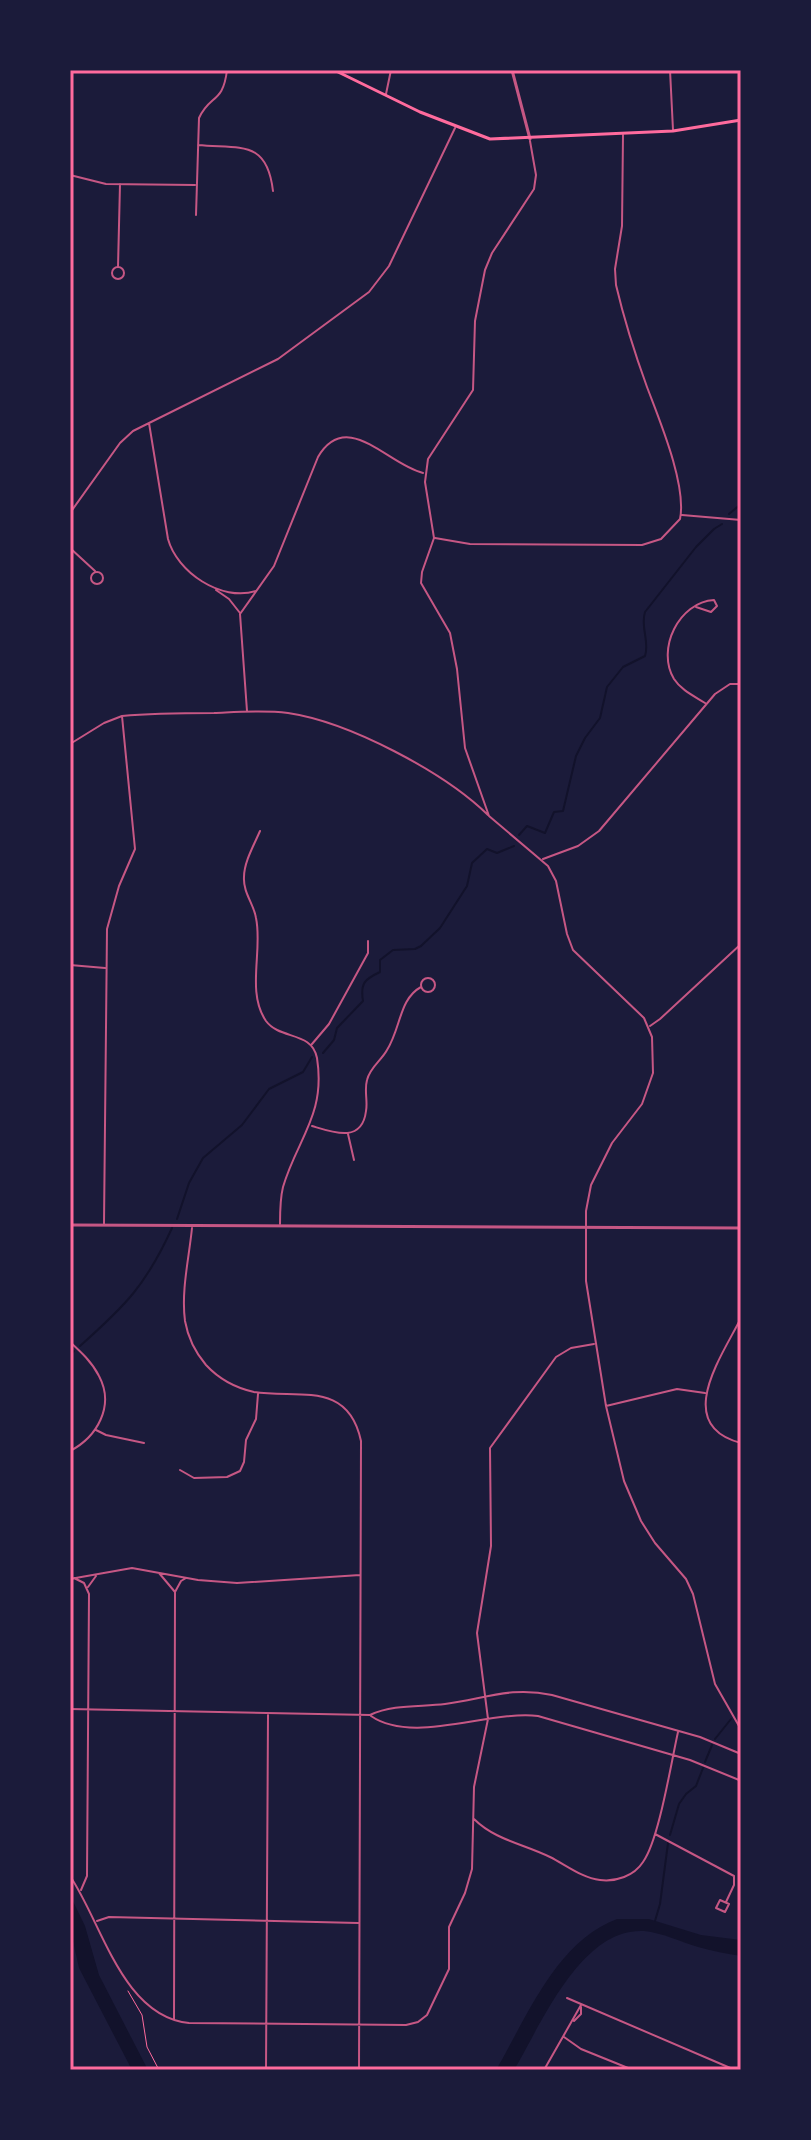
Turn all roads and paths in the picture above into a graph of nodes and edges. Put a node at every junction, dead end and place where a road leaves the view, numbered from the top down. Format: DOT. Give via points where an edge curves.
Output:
graph roads {
  1 [pos="227,70"];
  2 [pos="334,70"];
  3 [pos="391,70"];
  4 [pos="512,70"];
  5 [pos="670,70"];
  6 [pos="386,95"];
  7 [pos="741,120"];
  8 [pos="456,127"];
  9 [pos="673,131"];
  10 [pos="623,134"];
  11 [pos="530,139"];
  12 [pos="197,145"];
  13 [pos="70,175"];
  14 [pos="120,184"];
  15 [pos="197,185"];
  16 [pos="273,191"];
  17 [pos="196,215"];
  18 [pos="118,267"];
  19 [pos="148,422"];
  20 [pos="425,473"];
  21 [pos="70,513"];
  22 [pos="681,514"];
  23 [pos="741,520"];
  24 [pos="434,538"];
  25 [pos="70,548"];
  26 [pos="96,572"];
  27 [pos="212,588"];
  28 [pos="256,591"];
  29 [pos="696,607"];
  30 [pos="240,614"];
  31 [pos="741,684"];
  32 [pos="706,704"];
  33 [pos="247,712"];
  34 [pos="122,716"];
  35 [pos="70,744"];
  36 [pos="489,816"];
  37 [pos="260,831"];
  38 [pos="542,860"];
  39 [pos="368,941"];
  40 [pos="741,944"];
  41 [pos="70,965"];
  42 [pos="106,968"];
  43 [pos="421,987"];
  44 [pos="649,1026"];
  45 [pos="311,1044"];
  46 [pos="311,1125"];
  47 [pos="348,1134"];
  48 [pos="354,1160"];
  49 [pos="70,1225"];
  50 [pos="104,1225"];
  51 [pos="193,1225"];
  52 [pos="280,1225"];
  53 [pos="585,1227"];
  54 [pos="741,1228"];
  55 [pos="741,1318"];
  56 [pos="70,1342"];
  57 [pos="596,1344"];
  58 [pos="258,1392"];
  59 [pos="706,1393"];
  60 [pos="606,1406"];
  61 [pos="96,1430"];
  62 [pos="144,1443"];
  63 [pos="741,1443"];
  64 [pos="70,1451"];
  65 [pos="180,1470"];
  66 [pos="158,1572"];
  67 [pos="98,1574"];
  68 [pos="361,1575"];
  69 [pos="186,1578"];
  70 [pos="72,1579"];
  71 [pos="87,1588"];
  72 [pos="175,1592"];
  73 [pos="486,1695"];
  74 [pos="70,1709"];
  75 [pos="88,1709"];
  76 [pos="176,1711"];
  77 [pos="268,1713"];
  78 [pos="360,1715"];
  79 [pos="370,1715"];
  80 [pos="488,1719"];
  81 [pos="740,1726"];
  82 [pos="678,1731"];
  83 [pos="740,1753"];
  84 [pos="673,1755"];
  85 [pos="741,1781"];
  86 [pos="473,1818"];
  87 [pos="654,1834"];
  88 [pos="70,1876"];
  89 [pos="80,1891"];
  90 [pos="726,1902"];
  91 [pos="174,1918"];
  92 [pos="267,1920"];
  93 [pos="96,1922"];
  94 [pos="359,1923"];
  95 [pos="567,1998"];
  96 [pos="581,2004"];
  97 [pos="174,2020"];
  98 [pos="266,2023"];
  99 [pos="359,2025"];
  100 [pos="564,2037"];
  101 [pos="266,2070"];
  102 [pos="359,2070"];
  103 [pos="545,2070"];
  104 [pos="633,2070"];
  105 [pos="735,2070"];
  1 -- 12 [label="street" via="223,92 201,114"];
  2 -- 6 [label="main road"];
  3 -- 6 [label="street"];
  4 -- 11 [label="street"];
  5 -- 9 [label="street"];
  6 -- 8 [label="main road"];
  7 -- 9 [label="main road"];
  8 -- 11 [label="main road" via="490,139"];
  8 -- 19 [label="street" via="389,266 369,292 278,359"];
  9 -- 10 [label="main road"];
  10 -- 11 [label="main road"];
  10 -- 22 [label="street" via="616,285 667,440"];
  11 -- 20 [label="street" via="535,185 485,270 475,321 473,390 432,450"];
  12 -- 15 [label="street"];
  12 -- 16 [label="street" via="256,153 268,165"];
  13 -- 14 [label="street"];
  14 -- 15 [label="street"];
  14 -- 18 [label="street"];
  15 -- 17 [label="street"];
  19 -- 21 [label="street" via="120,443"];
  19 -- 27 [label="street" via="170,546 187,569"];
  20 -- 24 [label="street"];
  20 -- 28 [label="street" via="400,465 359,438 330,443 318,457 274,566"];
  22 -- 23 [label="street"];
  22 -- 24 [label="street" via="667,535 642,545 470,544"];
  24 -- 36 [label="street" via="421,583 450,633 465,748"];
  25 -- 26 [label="street"];
  27 -- 28 [label="street"];
  27 -- 30 [label="street"];
  28 -- 30 [label="street"];
  29 -- 29 [label="street" via="710,599 716,603 711,612"];
  29 -- 32 [label="street" via="673,627 669,663 679,685"];
  30 -- 33 [label="street"];
  31 -- 32 [label="street" via="723,687"];
  32 -- 38 [label="street" via="599,831"];
  33 -- 34 [label="street"];
  33 -- 36 [label="street" via="302,716 366,739 427,769"];
  34 -- 35 [label="street"];
  34 -- 42 [label="street" via="135,849 108,917"];
  36 -- 38 [label="street"];
  37 -- 45 [label="street" via="244,878 257,921 258,1005 273,1028"];
  38 -- 44 [label="street" via="556,881 573,950"];
  39 -- 45 [label="street" via="368,953 329,1024"];
  40 -- 44 [label="street"];
  41 -- 42 [label="street"];
  42 -- 50 [label="street"];
  43 -- 47 [label="street" via="407,998 397,1031 368,1076 364,1120"];
  44 -- 53 [label="street" via="654,1061 650,1086 597,1171"];
  45 -- 46 [label="street" via="318,1083"];
  46 -- 47 [label="street"];
  46 -- 52 [label="street" via="284,1185"];
  47 -- 48 [label="street"];
  49 -- 50 [label="street"];
  50 -- 51 [label="street"];
  51 -- 52 [label="street"];
  51 -- 58 [label="street" via="184,1303 189,1339 217,1375"];
  52 -- 53 [label="street"];
  53 -- 54 [label="street"];
  53 -- 57 [label="street" via="586,1281"];
  55 -- 59 [label="street"];
  56 -- 61 [label="street" via="102,1382 105,1404"];
  57 -- 60 [label="street"];
  57 -- 73 [label="street" via="556,1357 493,1441 491,1552 477,1633"];
  58 -- 65 [label="street" via="256,1419 240,1471 194,1478"];
  58 -- 68 [label="street" via="322,1396 354,1422 361,1447"];
  59 -- 60 [label="street" via="677,1389"];
  59 -- 63 [label="street" via="712,1426"];
  60 -- 81 [label="street" via="629,1495 655,1543 690,1586 715,1684"];
  61 -- 62 [label="street"];
  61 -- 64 [label="street"];
  66 -- 67 [label="street" via="132,1568"];
  66 -- 69 [label="street"];
  66 -- 72 [label="street"];
  67 -- 70 [label="street"];
  67 -- 71 [label="street"];
  68 -- 69 [label="street" via="250,1583"];
  68 -- 78 [label="street"];
  69 -- 72 [label="street"];
  70 -- 71 [label="street"];
  71 -- 75 [label="street"];
  72 -- 76 [label="street"];
  73 -- 79 [label="street"];
  73 -- 80 [label="street"];
  73 -- 82 [label="street" via="541,1693"];
  74 -- 75 [label="street"];
  75 -- 76 [label="street"];
  75 -- 89 [label="street" via="87,1876"];
  76 -- 77 [label="street"];
  76 -- 91 [label="street"];
  77 -- 78 [label="street"];
  77 -- 92 [label="street"];
  78 -- 79 [label="street"];
  78 -- 94 [label="street"];
  79 -- 80 [label="street" via="380,1722 418,1727"];
  80 -- 84 [label="street" via="538,1716"];
  80 -- 86 [label="street"];
  81 -- 83 [label="street"];
  82 -- 83 [label="street"];
  82 -- 84 [label="street"];
  83 -- 85 [label="street"];
  84 -- 85 [label="street"];
  84 -- 87 [label="street"];
  86 -- 87 [label="street" via="497,1836 602,1880 623,1878 637,1869"];
  86 -- 99 [label="street" via="470,1877 449,1927 449,1969 430,2011 411,2024"];
  87 -- 90 [label="street" via="734,1876"];
  88 -- 89 [label="street"];
  89 -- 93 [label="street"];
  91 -- 92 [label="street"];
  91 -- 93 [label="street" via="109,1917"];
  91 -- 97 [label="street"];
  92 -- 94 [label="street"];
  92 -- 98 [label="street"];
  93 -- 97 [label="street" via="131,1986 154,2010"];
  94 -- 99 [label="street"];
  95 -- 96 [label="street"];
  96 -- 100 [label="street" via="581,2014"];
  96 -- 105 [label="street"];
  97 -- 98 [label="street"];
  98 -- 99 [label="street"];
  98 -- 101 [label="street"];
  99 -- 102 [label="street"];
  100 -- 103 [label="street"];
  100 -- 104 [label="street"];
}
